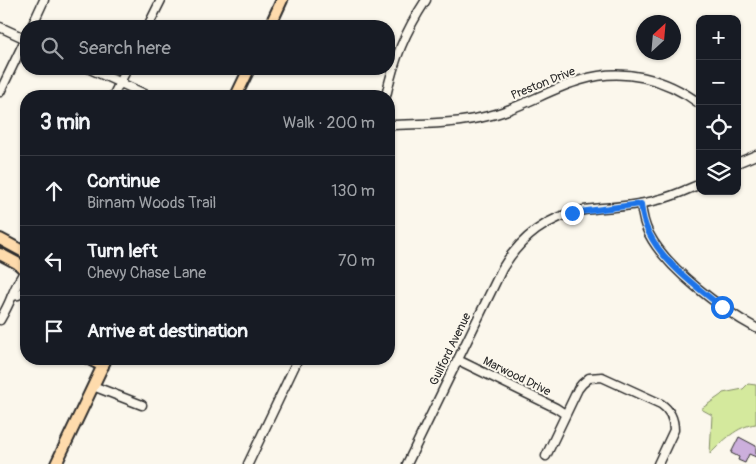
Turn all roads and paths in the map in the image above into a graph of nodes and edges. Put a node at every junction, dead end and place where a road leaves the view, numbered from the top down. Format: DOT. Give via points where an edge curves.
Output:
graph roads {
  1 [pos="44,0"];
  2 [pos="161,0"];
  3 [pos="282,0"];
  4 [pos="426,0"];
  5 [pos="35,20"];
  6 [pos="151,20"];
  7 [pos="273,20"];
  8 [pos="0,27"];
  9 [pos="20,36"];
  10 [pos="20,51"];
  11 [pos="395,61"];
  12 [pos="103,75"];
  13 [pos="124,75"];
  14 [pos="246,75"];
  15 [pos="391,75"];
  16 [pos="120,83"];
  17 [pos="116,90"];
  18 [pos="136,90"];
  19 [pos="239,90"];
  20 [pos="387,90"];
  21 [pos="0,92"];
  22 [pos="696,101"];
  23 [pos="395,125"];
  24 [pos="756,155"];
  25 [pos="741,162"];
  26 [pos="696,186"];
  27 [pos="641,204"];
  28 [pos="0,239"];
  29 [pos="20,251"];
  30 [pos="0,254"];
  31 [pos="20,265"];
  32 [pos="20,279"];
  33 [pos="20,294"];
  34 [pos="12,296"];
  35 [pos="0,320"];
  36 [pos="756,328"];
  37 [pos="458,360"];
  38 [pos="103,365"];
  39 [pos="295,365"];
  40 [pos="93,386"];
  41 [pos="142,405"];
  42 [pos="565,414"];
  43 [pos="546,456"];
  44 [pos="56,464"];
  45 [pos="248,464"];
  46 [pos="408,464"];
  47 [pos="658,464"];
  1 -- 5 [label="street"];
  2 -- 6 [label="street"];
  3 -- 7 [label="main road"];
  4 -- 11 [label="street" via="410,25"];
  8 -- 9 [label="street"];
  10 -- 21 [label="street"];
  12 -- 16 [label="street"];
  13 -- 16 [label="street"];
  14 -- 19 [label="main road"];
  15 -- 20 [label="street"];
  16 -- 17 [label="street"];
  16 -- 18 [label="street"];
  22 -- 23 [label="street, Preston Drive" via="663,83 611,74 580,80 493,115 454,122"];
  24 -- 25 [label="street"];
  26 -- 27 [label="street, Guilford Avenue"];
  27 -- 36 [label="street" via="649,234 666,258 712,299"];
  27 -- 37 [label="street, Guilford Avenue" via="563,215 532,232 517,246 502,269"];
  28 -- 29 [label="main road"];
  30 -- 31 [label="main road"];
  32 -- 34 [label="street"];
  33 -- 34 [label="street"];
  34 -- 35 [label="street"];
  37 -- 42 [label="street, Marwood Drive"];
  37 -- 46 [label="street, Guilford Avenue"];
  38 -- 40 [label="main road"];
  39 -- 45 [label="street"];
  40 -- 41 [label="street"];
  40 -- 44 [label="main road"];
  42 -- 43 [label="street"];
  42 -- 47 [label="street" via="589,378 602,377 661,404 673,419 674,430"];
}
